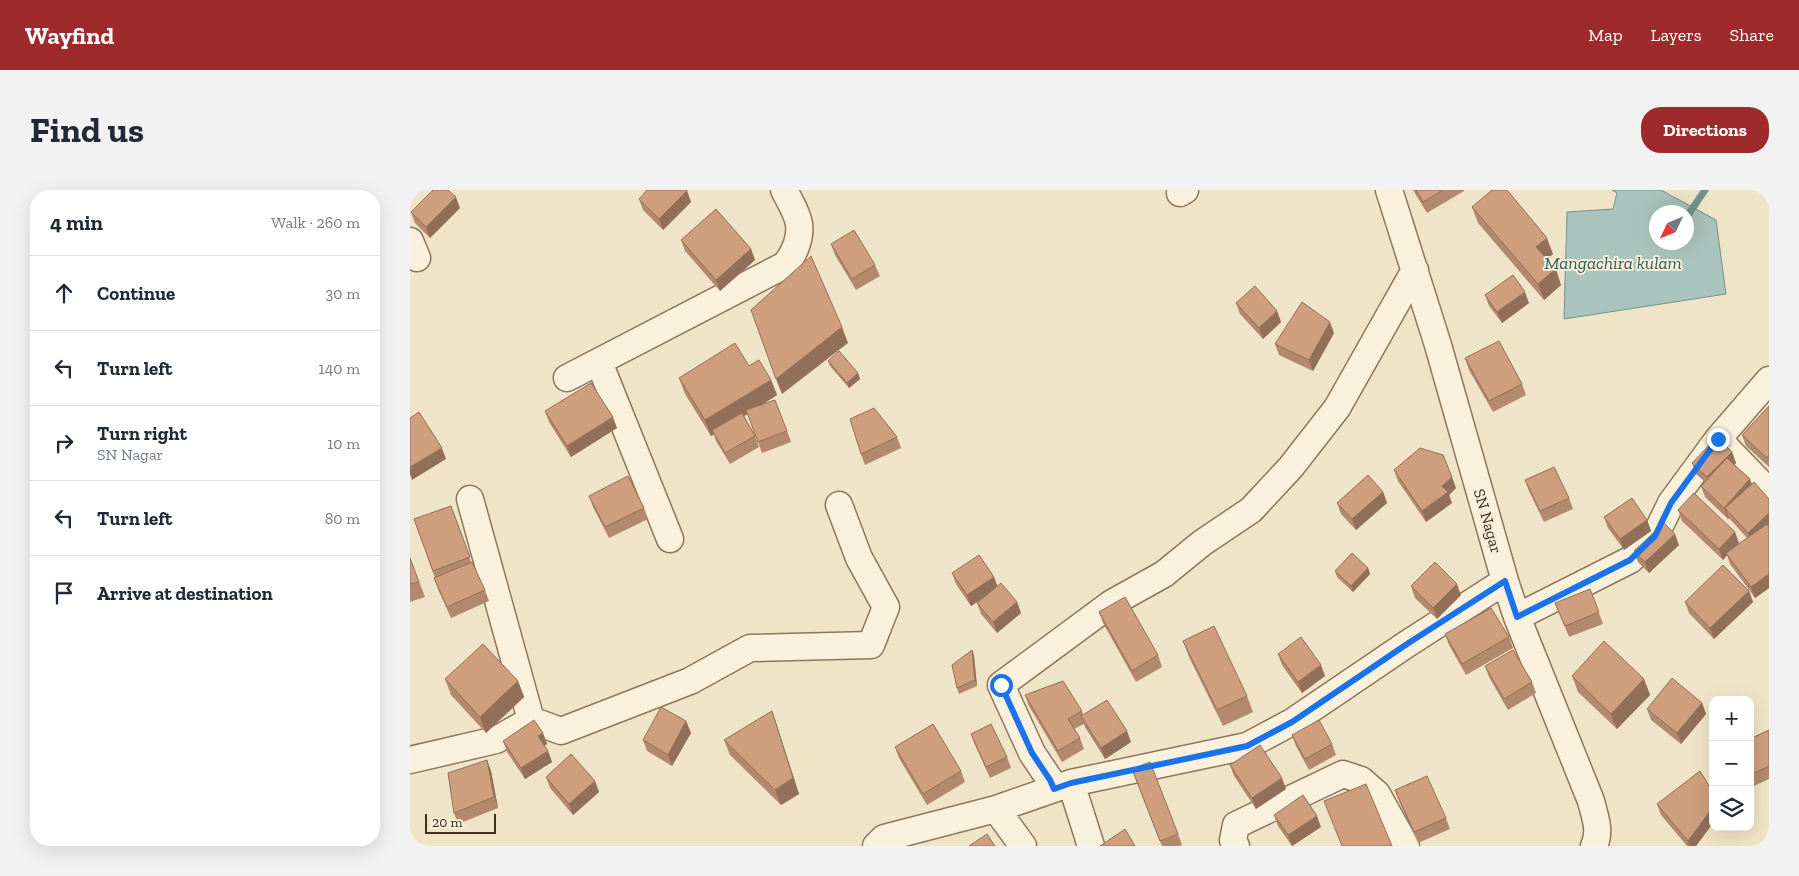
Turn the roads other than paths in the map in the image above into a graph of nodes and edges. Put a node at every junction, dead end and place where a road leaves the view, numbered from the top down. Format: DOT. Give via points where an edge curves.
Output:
graph roads {
  1 [pos="784,190"];
  2 [pos="1389,190"];
  3 [pos="1415,270"];
  4 [pos="599,362"];
  5 [pos="567,378"];
  6 [pos="1769,380"];
  7 [pos="1718,439"];
  8 [pos="1769,492"];
  9 [pos="470,499"];
  10 [pos="839,506"];
  11 [pos="670,539"];
  12 [pos="1505,581"];
  13 [pos="1517,617"];
  14 [pos="531,720"];
  15 [pos="410,760"];
  16 [pos="1062,786"];
  17 [pos="996,809"];
  18 [pos="876,846"];
  19 [pos="1024,846"];
  20 [pos="1091,846"];
  21 [pos="1236,846"];
  22 [pos="1406,846"];
  23 [pos="1594,846"];
  1 -- 4 [label="street" via="799,224 793,256 785,265"];
  2 -- 3 [label="street, SN Nagar"];
  3 -- 12 [label="street, SN Nagar"];
  3 -- 16 [label="street" via="1337,408 1291,467 1251,510 1164,574 1112,603 1001,685 1032,753 1050,780"];
  4 -- 5 [label="street"];
  4 -- 11 [label="street"];
  6 -- 7 [label="street"];
  7 -- 8 [label="street"];
  7 -- 13 [label="street" via="1671,503 1655,536 1630,560"];
  9 -- 14 [label="street"];
  10 -- 14 [label="street" via="859,558 886,607 871,645 750,648 690,681 561,731"];
  12 -- 13 [label="street, SN Nagar"];
  12 -- 16 [label="street" via="1292,722 1247,746"];
  13 -- 23 [label="street, SN Nagar" via="1591,801 1598,830"];
  14 -- 15 [label="street" via="496,740"];
  16 -- 17 [label="street"];
  16 -- 20 [label="street"];
  17 -- 18 [label="street" via="884,838"];
  17 -- 19 [label="street"];
  21 -- 22 [label="street" via="1233,840 1236,825 1343,774 1361,780 1377,794"];
}
